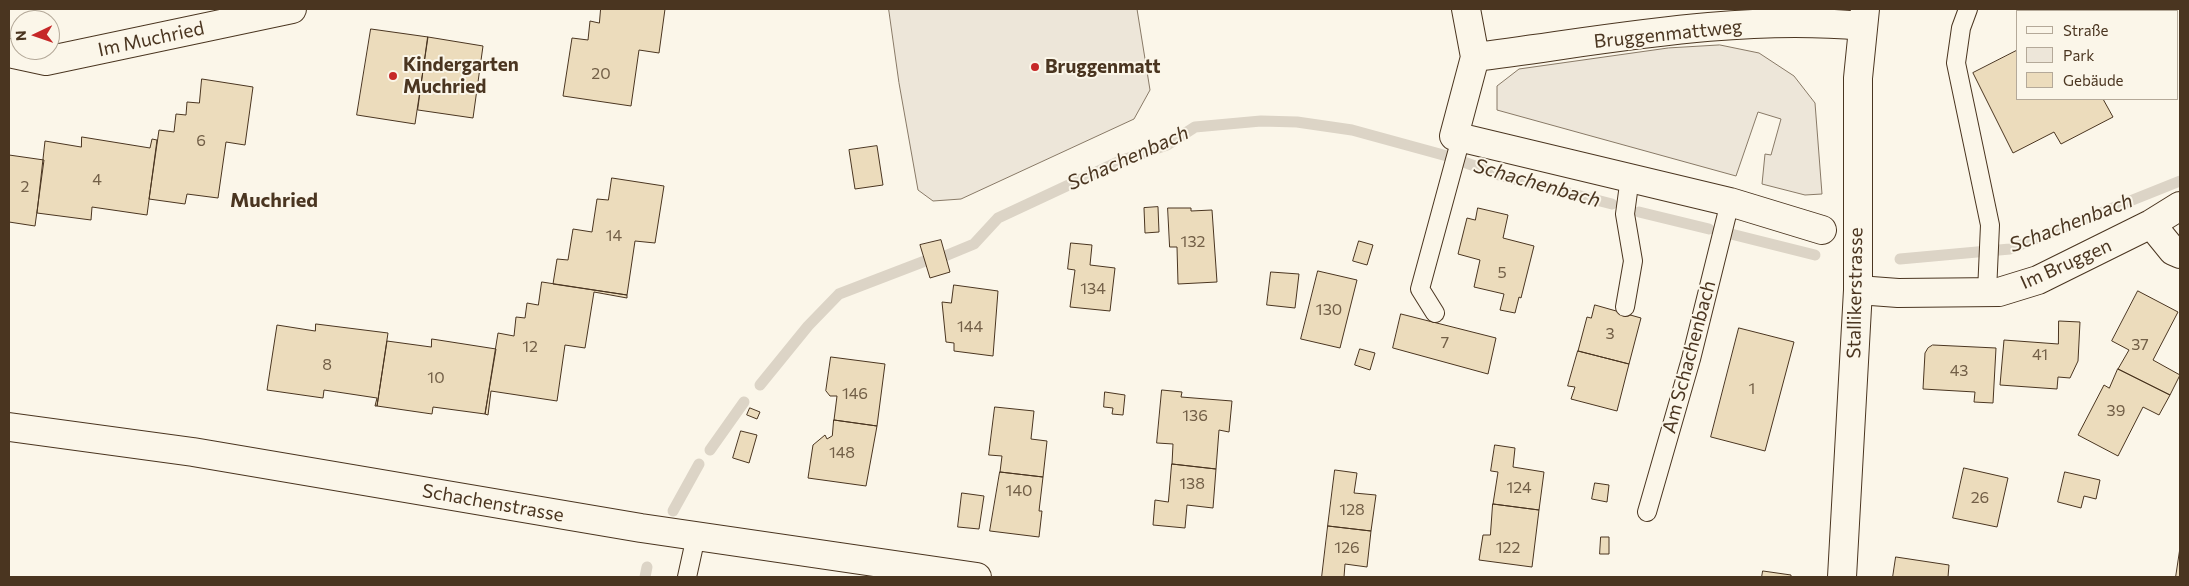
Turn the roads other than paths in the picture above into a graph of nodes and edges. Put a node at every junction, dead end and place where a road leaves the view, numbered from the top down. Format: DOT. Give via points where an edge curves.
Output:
graph roads {
  1 [pos="292,9"];
  2 [pos="1466,9"];
  3 [pos="1968,9"];
  4 [pos="1863,17"];
  5 [pos="9,53"];
  6 [pos="1475,57"];
  7 [pos="1457,137"];
  8 [pos="1630,177"];
  9 [pos="1730,202"];
  10 [pos="2180,206"];
  11 [pos="2151,224"];
  12 [pos="1822,230"];
  13 [pos="2180,254"];
  14 [pos="1988,281"];
  15 [pos="1858,290"];
  16 [pos="1625,307"];
  17 [pos="1435,312"];
  18 [pos="9,427"];
  19 [pos="1646,512"];
  20 [pos="696,536"];
  21 [pos="687,577"];
  22 [pos="977,577"];
  23 [pos="1842,577"];
  1 -- 5 [label="street, Im Muchried" via="46,61"];
  2 -- 6 [label="street"];
  3 -- 14 [label="lane" via="1961,28 1956,63 1990,225"];
  4 -- 6 [label="street, Bruggenmattweg" via="1705,27"];
  4 -- 15 [label="street, Stallikerstrasse" via="1858,78"];
  6 -- 7 [label="street"];
  7 -- 8 [label="street"];
  7 -- 17 [label="lane" via="1420,289"];
  8 -- 9 [label="street"];
  8 -- 16 [label="lane" via="1625,214 1633,261"];
  9 -- 12 [label="street"];
  9 -- 19 [label="lane, Am Schachenbach" via="1691,359"];
  10 -- 11 [label="street, Im Bruggen"];
  11 -- 13 [label="street" via="2173,251"];
  11 -- 14 [label="street, Im Bruggen" via="2038,280 1999,292"];
  14 -- 15 [label="street, Im Bruggen" via="1898,292"];
  15 -- 23 [label="street, Stallikerstrasse"];
  18 -- 20 [label="street, Schachenstrasse" via="193,452"];
  20 -- 21 [label="lane"];
  20 -- 22 [label="street, Schachenstrasse"];
}
